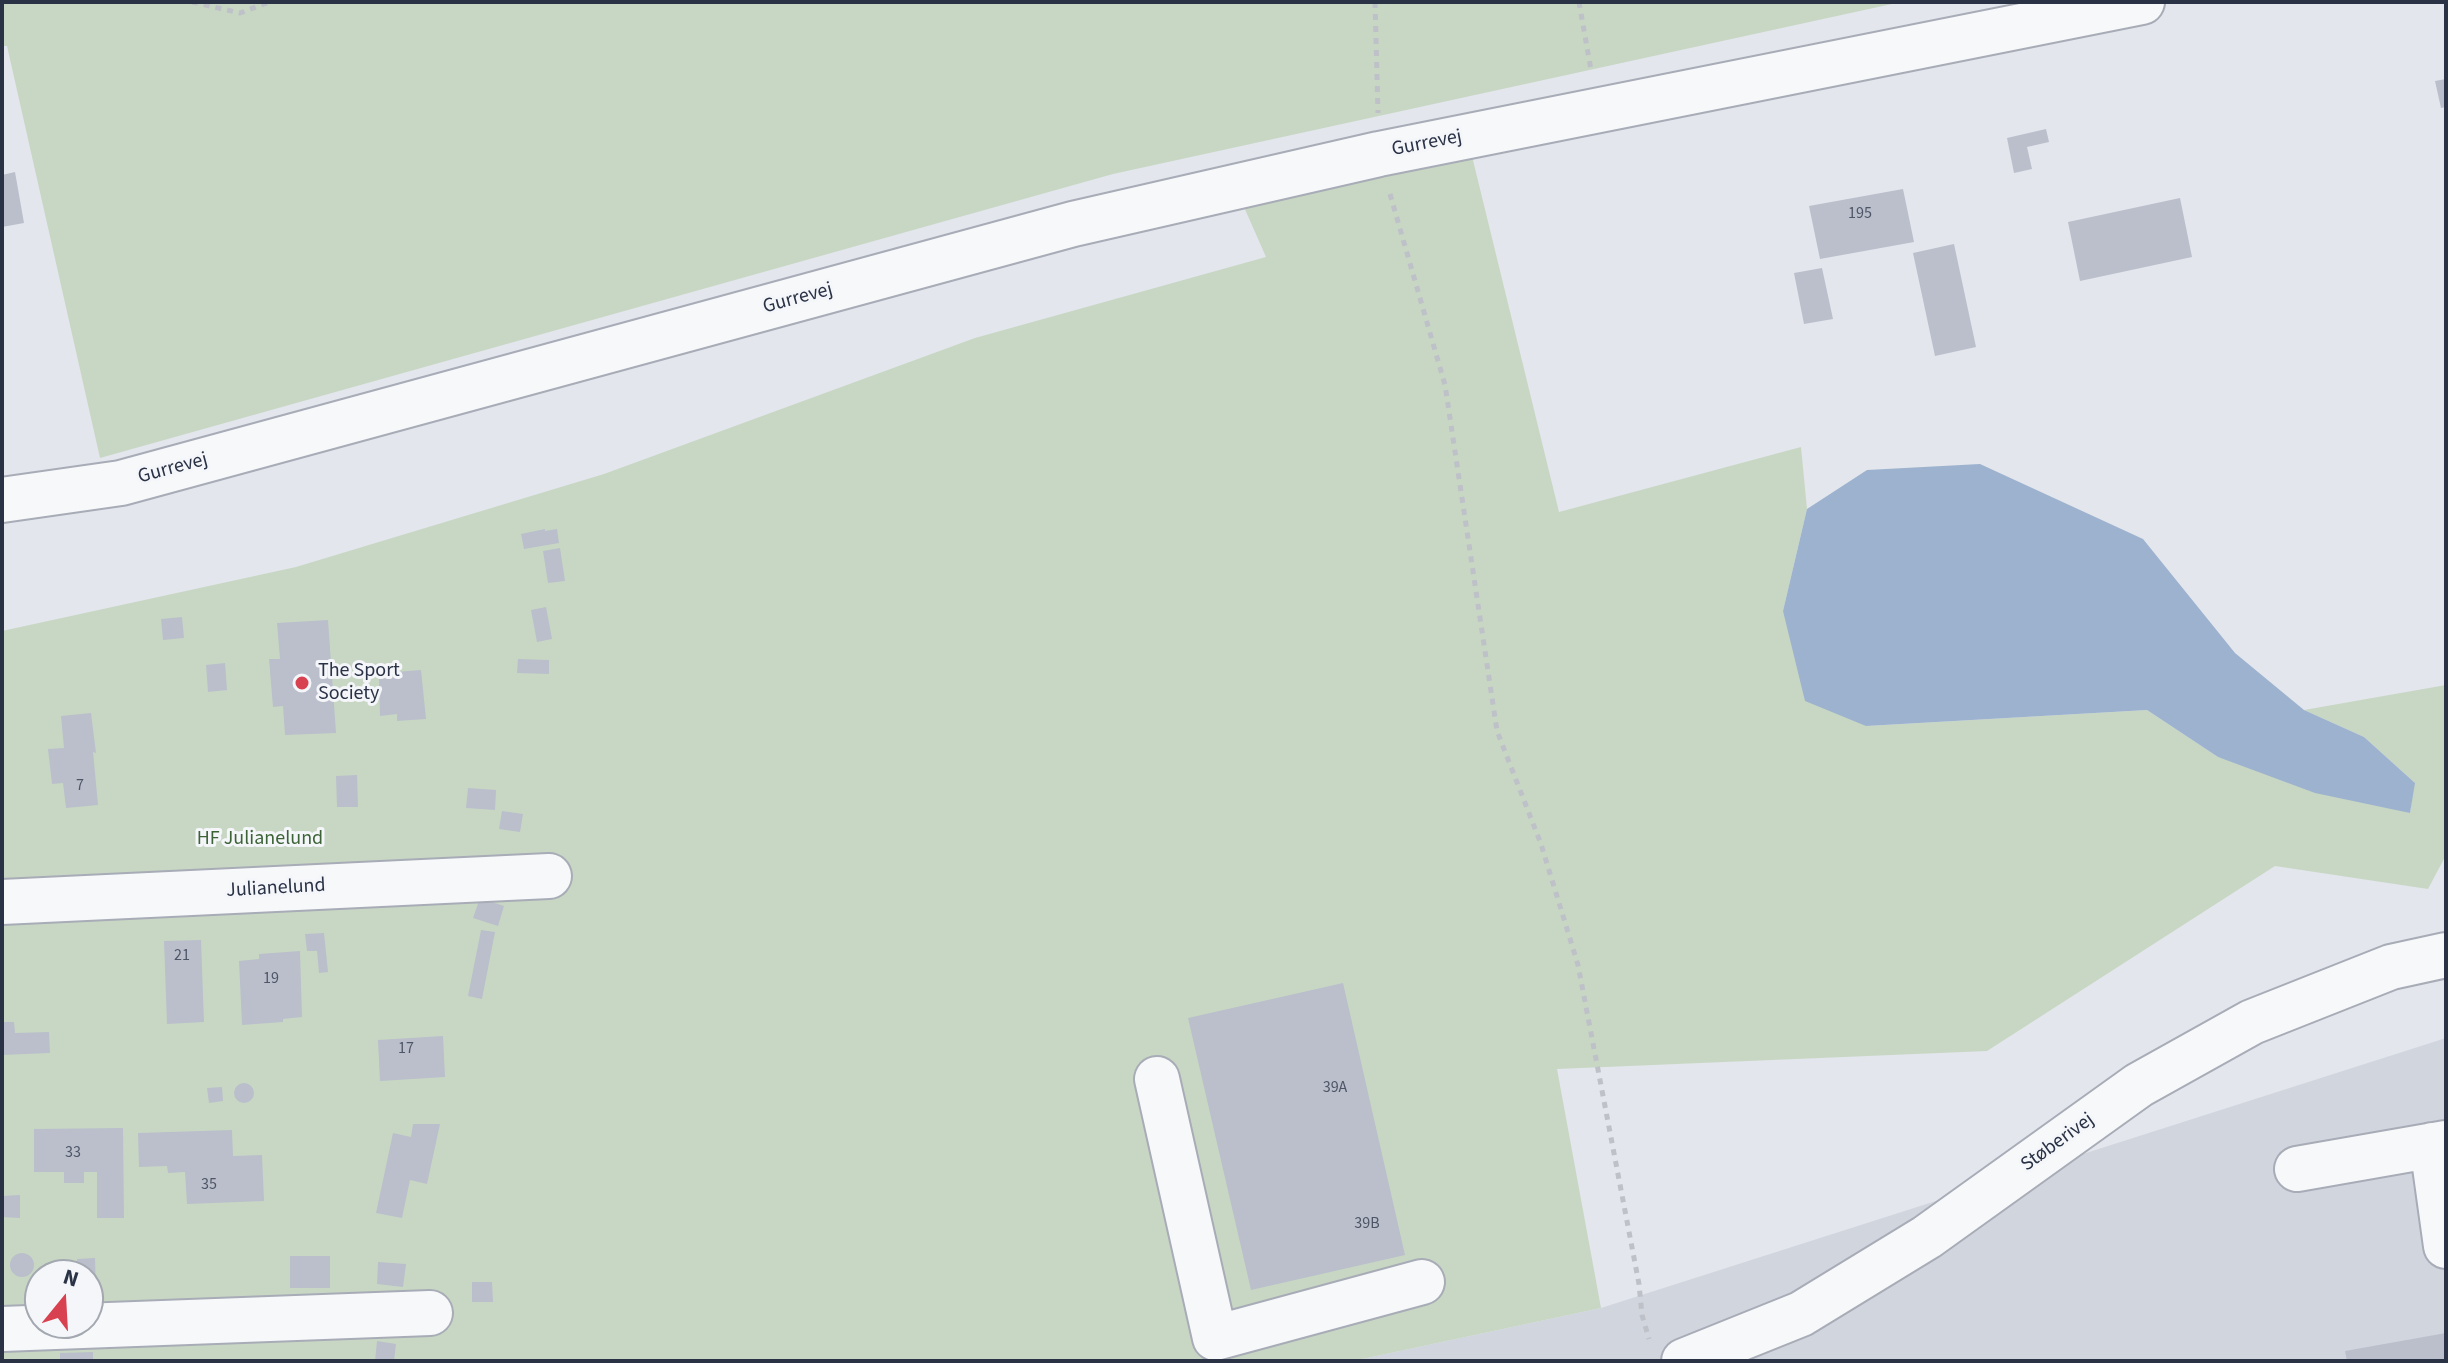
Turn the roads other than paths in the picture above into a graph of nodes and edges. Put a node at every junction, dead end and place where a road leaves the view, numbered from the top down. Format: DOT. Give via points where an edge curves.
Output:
graph roads {
  1 [pos="2142,2"];
  2 [pos="2,500"];
  3 [pos="549,876"];
  4 [pos="2,902"];
  5 [pos="2446,955"];
  6 [pos="1157,1079"];
  7 [pos="2439,1144"];
  8 [pos="2297,1169"];
  9 [pos="2446,1246"];
  10 [pos="1422,1282"];
  11 [pos="430,1313"];
  12 [pos="2,1329"];
  13 [pos="1668,1356"];
  1 -- 2 [label="street, Gurrevej" via="1379,154 1073,224 121,483"];
  3 -- 4 [label="street, Julianelund"];
  5 -- 13 [label="street, Støberivej" via="2391,967 2252,1022 2139,1085 1927,1237 1807,1310"];
  6 -- 10 [label="street" via="1215,1338"];
  7 -- 8 [label="street"];
  7 -- 9 [label="street"];
  11 -- 12 [label="street"];
}
